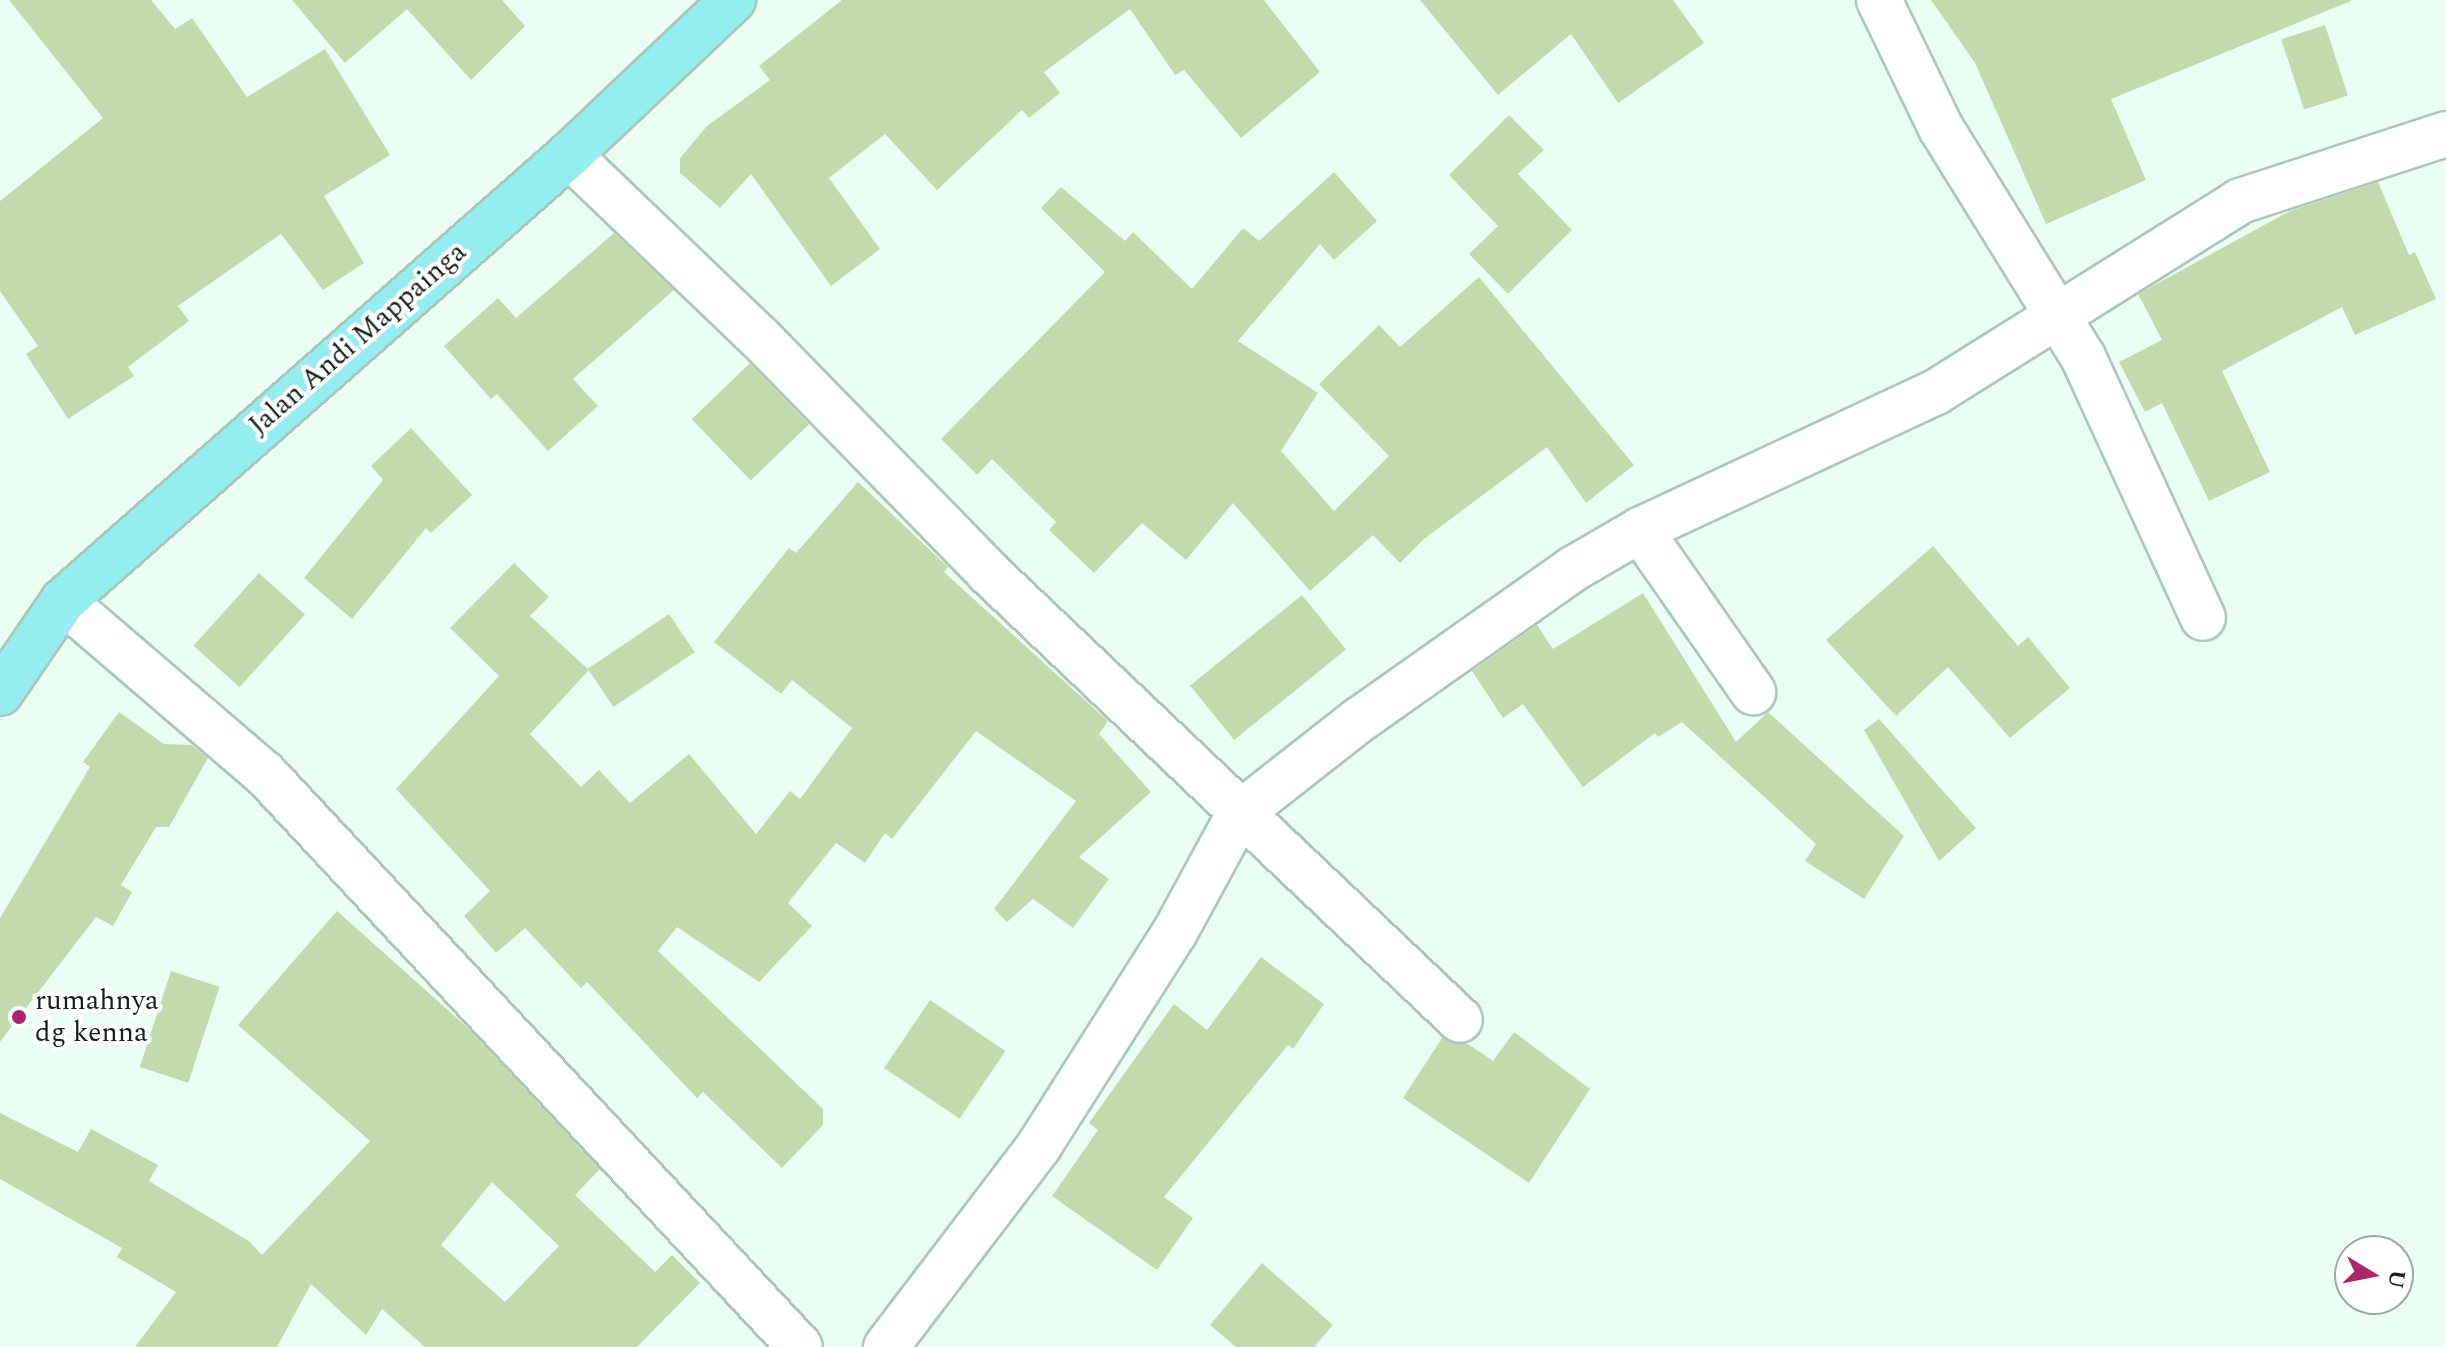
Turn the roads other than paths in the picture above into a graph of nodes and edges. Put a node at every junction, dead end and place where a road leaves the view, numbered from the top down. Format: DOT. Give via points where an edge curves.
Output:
graph roads {
  1 [pos="733,0"];
  2 [pos="1879,0"];
  3 [pos="2446,134"];
  4 [pos="569,155"];
  5 [pos="2054,315"];
  6 [pos="1640,530"];
  7 [pos="63,601"];
  8 [pos="2203,618"];
  9 [pos="1753,692"];
  10 [pos="0,693"];
  11 [pos="1239,814"];
  12 [pos="1460,1020"];
  13 [pos="800,1347"];
  14 [pos="886,1347"];
  1 -- 4 [label="main road, Jalan Andi Mappainga"];
  2 -- 5 [label="street" via="1941,128"];
  3 -- 5 [label="street" via="2240,201"];
  4 -- 7 [label="main road, Jalan Andi Mappainga"];
  4 -- 11 [label="street"];
  5 -- 6 [label="street" via="1936,392"];
  5 -- 8 [label="street" via="2083,357"];
  6 -- 9 [label="street"];
  6 -- 11 [label="street" via="1573,569 1359,720"];
  7 -- 10 [label="main road, Jalan Andi Mappainga"];
  7 -- 13 [label="street" via="264,773"];
  11 -- 12 [label="street"];
  11 -- 14 [label="street" via="1175,932 1039,1146"];
}
